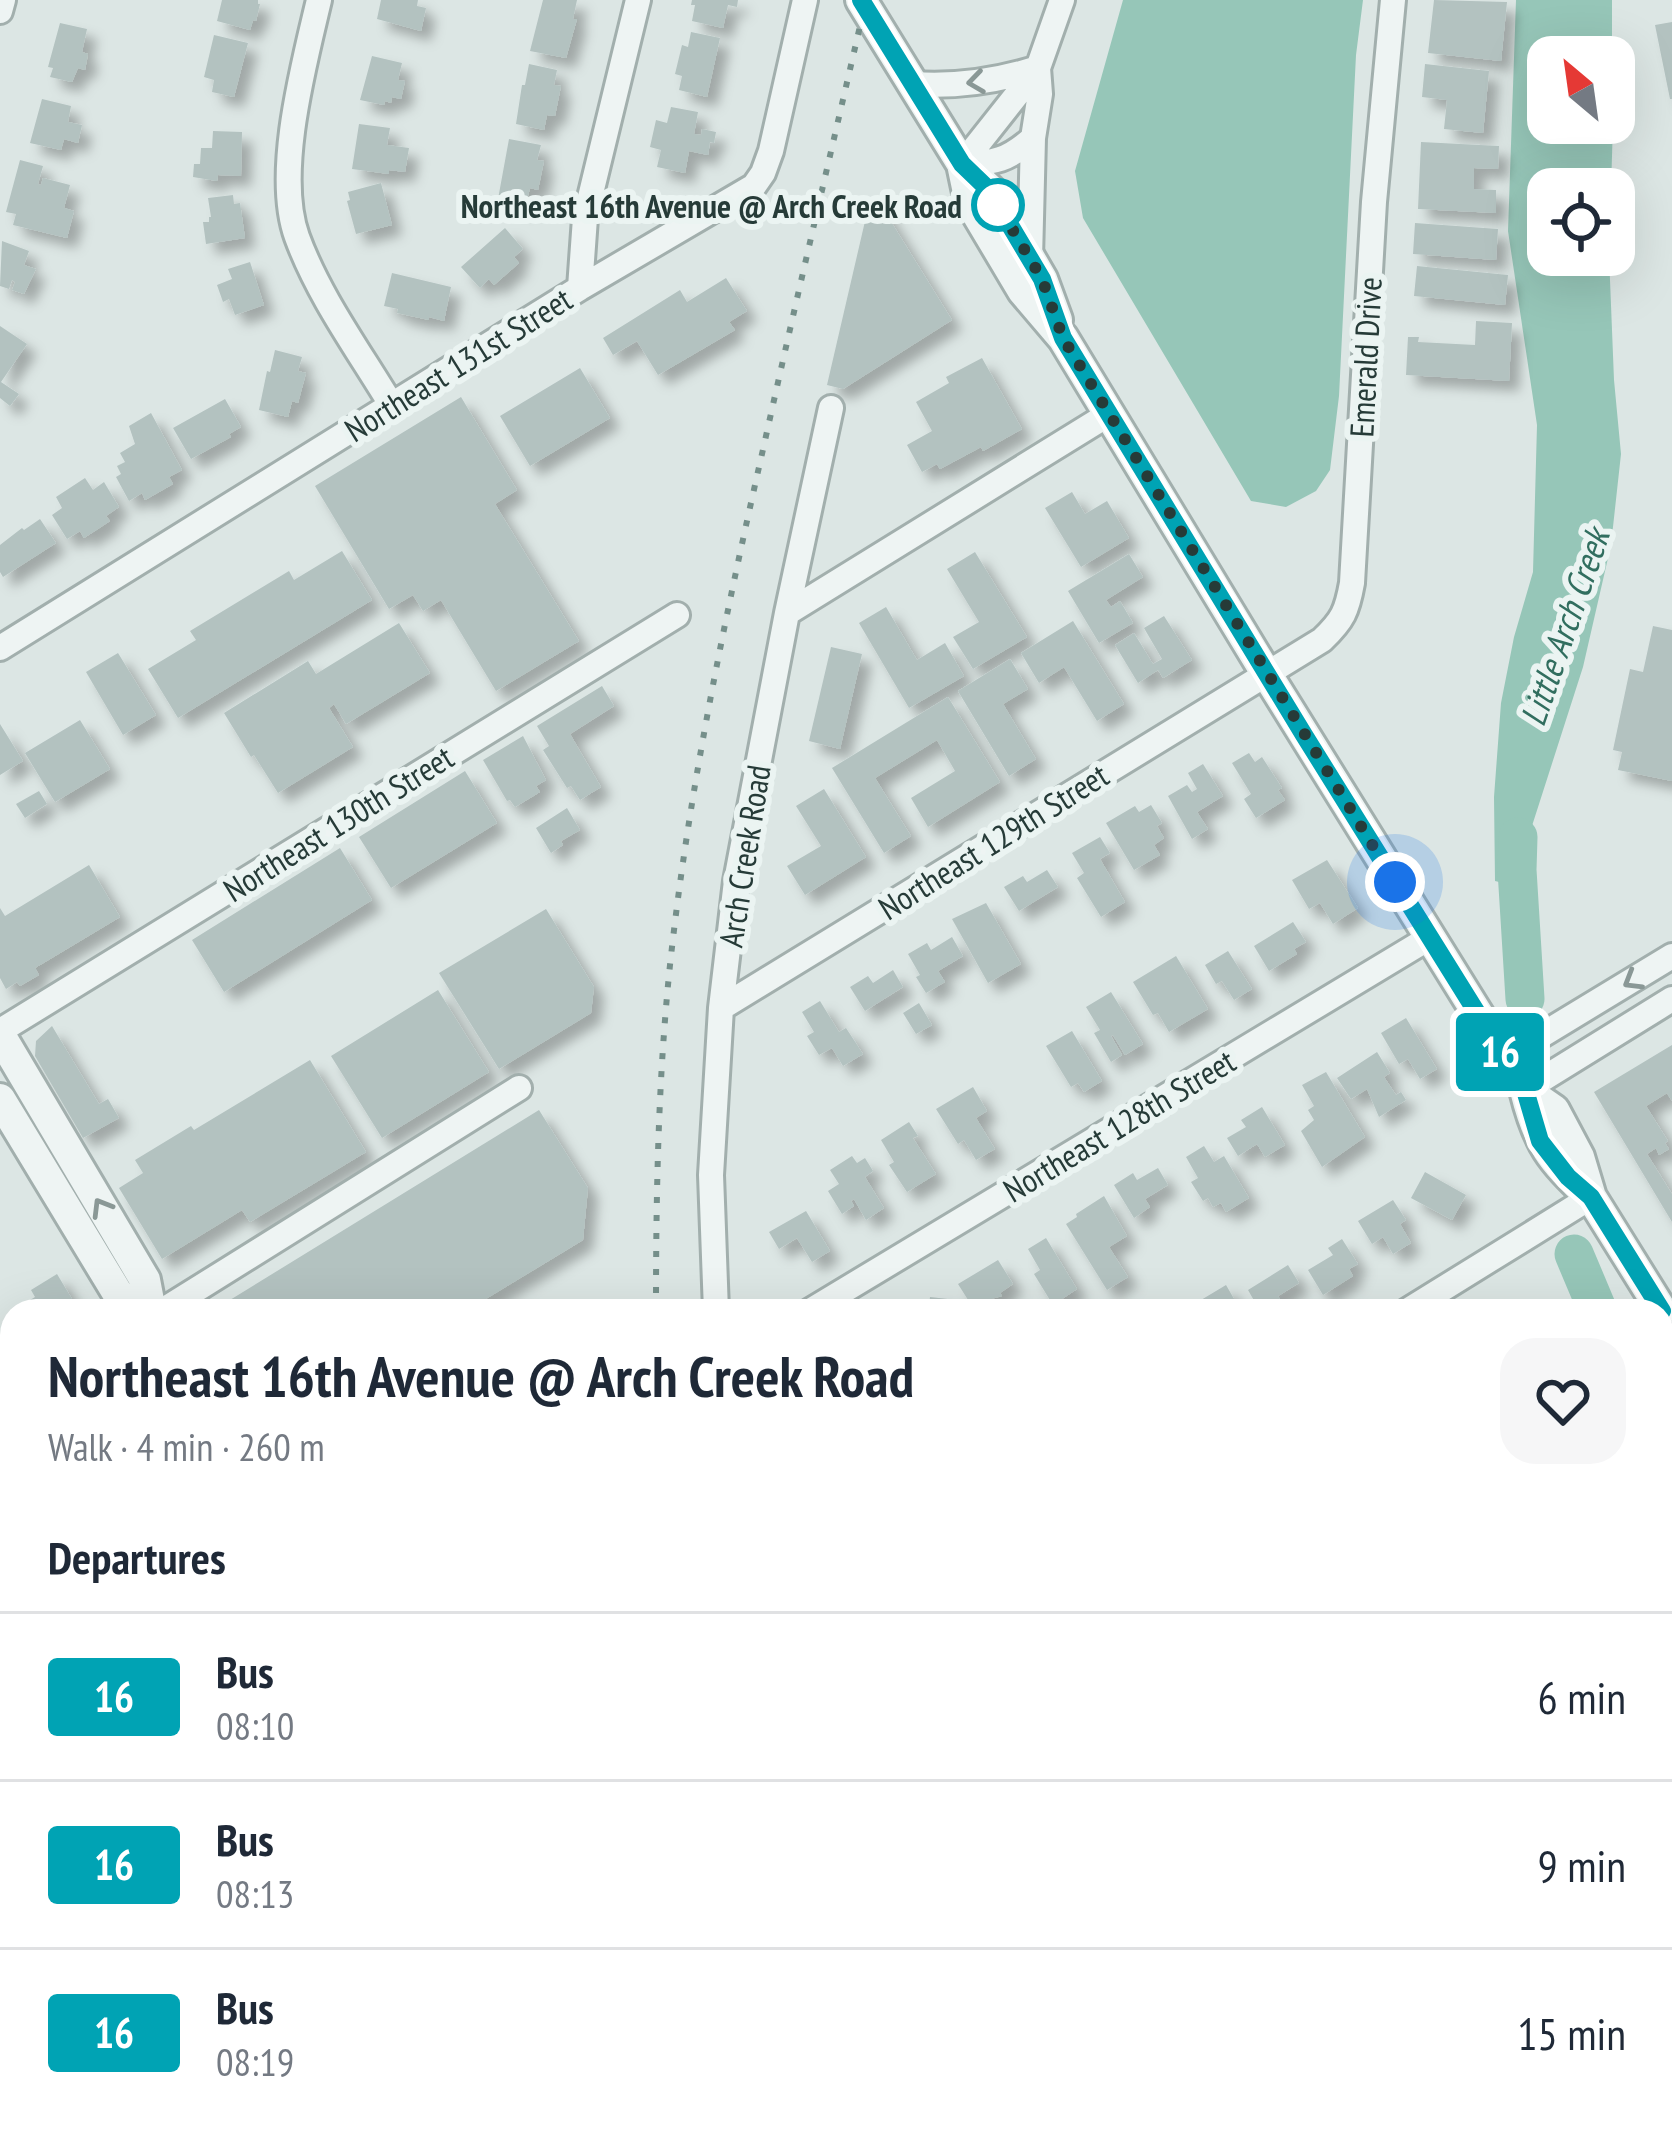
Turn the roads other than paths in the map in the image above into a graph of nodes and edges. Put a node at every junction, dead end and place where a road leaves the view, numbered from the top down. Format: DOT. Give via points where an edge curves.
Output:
graph roads {
  1 [pos="3,0"];
  2 [pos="319,0"];
  3 [pos="638,0"];
  4 [pos="805,0"];
  5 [pos="861,0"];
  6 [pos="1062,0"];
  7 [pos="1393,0"];
  8 [pos="0,11"];
  9 [pos="1038,68"];
  10 [pos="913,84"];
  11 [pos="1033,138"];
  12 [pos="962,164"];
  13 [pos="1030,259"];
  14 [pos="580,288"];
  15 [pos="1063,338"];
  16 [pos="392,406"];
  17 [pos="831,408"];
  18 [pos="1109,414"];
  19 [pos="788,613"];
  20 [pos="677,615"];
  21 [pos="0,648"];
  22 [pos="1266,673"];
  23 [pos="1429,938"];
  24 [pos="1672,956"];
  25 [pos="1672,1000"];
  26 [pos="721,1008"];
  27 [pos="0,1033"];
  28 [pos="1504,1058"];
  29 [pos="519,1088"];
  30 [pos="1525,1090"];
  31 [pos="0,1099"];
  32 [pos="1591,1197"];
  33 [pos="127,1299"];
  34 [pos="146,1299"];
  35 [pos="181,1299"];
  36 [pos="716,1299"];
  37 [pos="830,1299"];
  38 [pos="1426,1299"];
  39 [pos="1655,1299"];
  1 -- 8 [label="street"];
  2 -- 16 [label="street" via="296,94 289,192 296,233"];
  3 -- 14 [label="street" via="585,218"];
  4 -- 14 [label="street, Northeast 131st Street" via="771,151 754,186"];
  5 -- 10 [label="street"];
  6 -- 9 [label="street"];
  7 -- 22 [label="street, Emerald Drive" via="1348,609 1322,640"];
  9 -- 10 [label="street, one-way"];
  9 -- 11 [label="street"];
  9 -- 12 [label="street"];
  10 -- 12 [label="street"];
  11 -- 12 [label="street" via="1006,158"];
  11 -- 13 [label="street"];
  12 -- 13 [label="street" via="989,190"];
  12 -- 15 [label="street" via="970,202 1023,291"];
  13 -- 15 [label="street"];
  14 -- 16 [label="street, Northeast 131st Street"];
  15 -- 18 [label="street"];
  16 -- 21 [label="street, Northeast 131st Street"];
  17 -- 19 [label="street, Arch Creek Road"];
  18 -- 19 [label="street"];
  18 -- 22 [label="street"];
  19 -- 26 [label="street, Arch Creek Road" via="736,881"];
  20 -- 27 [label="street, Northeast 130th Street"];
  22 -- 23 [label="street"];
  22 -- 26 [label="street, Northeast 129th Street"];
  23 -- 28 [label="street"];
  23 -- 37 [label="street, Northeast 128th Street"];
  24 -- 28 [label="street, one-way"];
  25 -- 30 [label="street"];
  26 -- 36 [label="street, Arch Creek Road" via="711,1175"];
  34 -- 27 [label="street, one-way" via="145,1280"];
  28 -- 30 [label="street"];
  29 -- 35 [label="street"];
  30 -- 32 [label="street" via="1554,1110"];
  31 -- 33 [label="street"];
  32 -- 38 [label="street"];
  32 -- 39 [label="street"];
}
